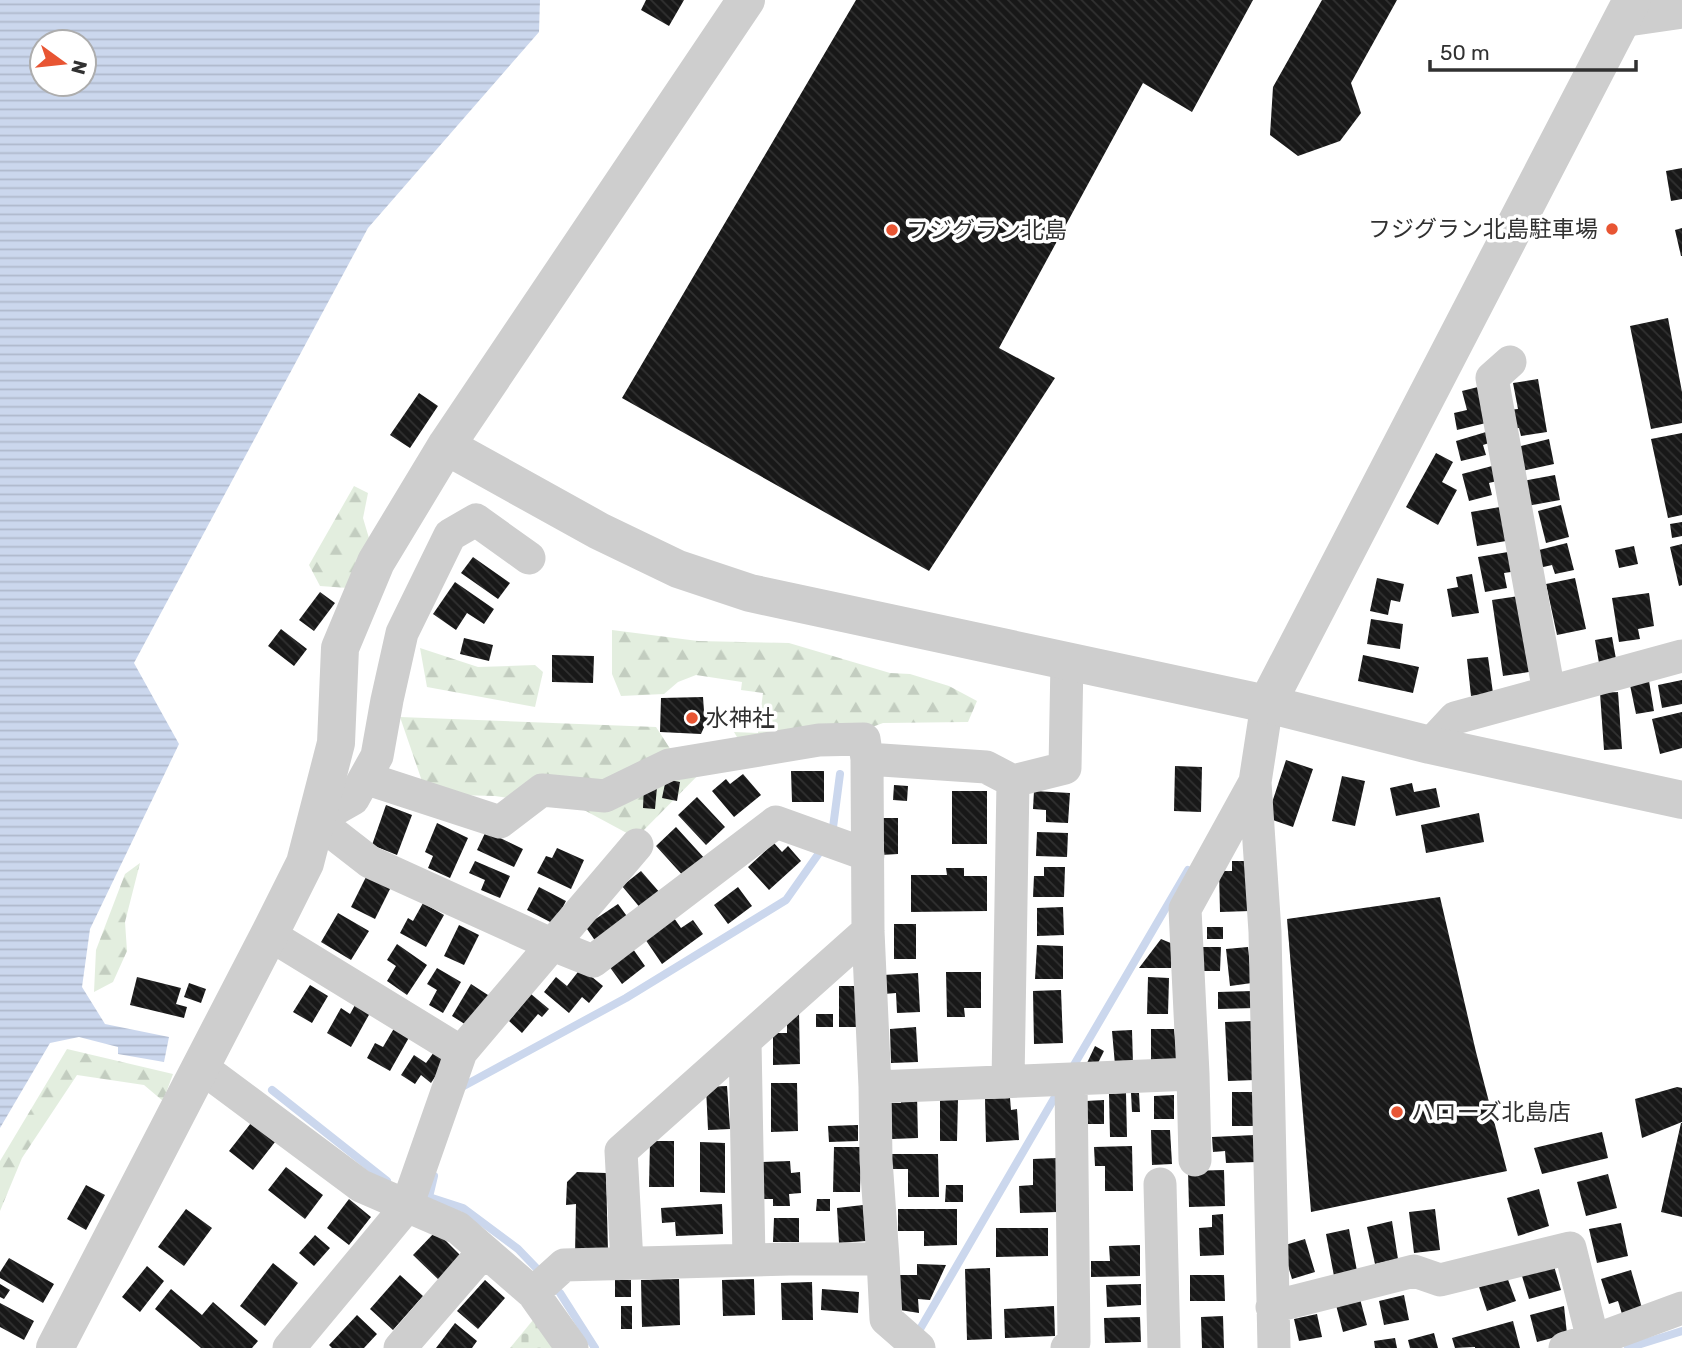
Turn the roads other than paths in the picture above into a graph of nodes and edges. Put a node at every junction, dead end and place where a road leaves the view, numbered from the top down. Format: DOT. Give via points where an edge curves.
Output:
graph roads {
  1 [pos="746,0"];
  2 [pos="1626,10"];
  3 [pos="1682,12"];
  4 [pos="1510,362"];
  5 [pos="446,446"];
  6 [pos="529,558"];
  7 [pos="1682,656"];
  8 [pos="1067,660"];
  9 [pos="1549,692"];
  10 [pos="1268,704"];
  11 [pos="1430,746"];
  12 [pos="867,759"];
  13 [pos="365,778"];
  14 [pos="1013,781"];
  15 [pos="1255,782"];
  16 [pos="1682,800"];
  17 [pos="316,820"];
  18 [pos="638,845"];
  19 [pos="868,855"];
  20 [pos="869,931"];
  21 [pos="270,935"];
  22 [pos="553,945"];
  23 [pos="745,1041"];
  24 [pos="461,1052"];
  25 [pos="201,1067"];
  26 [pos="1193,1074"];
  27 [pos="1071,1079"];
  28 [pos="1008,1082"];
  29 [pos="876,1087"];
  30 [pos="1195,1160"];
  31 [pos="1160,1184"];
  32 [pos="407,1206"];
  33 [pos="484,1251"];
  34 [pos="883,1259"];
  35 [pos="750,1260"];
  36 [pos="627,1264"];
  37 [pos="533,1293"];
  38 [pos="1272,1307"];
  39 [pos="1682,1308"];
  40 [pos="1579,1344"];
  41 [pos="55,1348"];
  42 [pos="289,1348"];
  43 [pos="400,1348"];
  44 [pos="572,1348"];
  45 [pos="919,1348"];
  46 [pos="1067,1348"];
  47 [pos="1164,1348"];
  48 [pos="1274,1348"];
  1 -- 5 [label="street"];
  2 -- 3 [label="street"];
  2 -- 10 [label="street"];
  4 -- 9 [label="street" via="1492,379"];
  5 -- 8 [label="street" via="678,569 750,593"];
  5 -- 17 [label="street" via="376,562 340,648 336,743"];
  6 -- 13 [label="street" via="476,520 450,535 402,632 377,756"];
  7 -- 9 [label="street"];
  8 -- 10 [label="street"];
  8 -- 14 [label="street" via="1065,768"];
  9 -- 11 [label="street" via="1455,718"];
  10 -- 11 [label="street"];
  10 -- 15 [label="street"];
  11 -- 16 [label="street"];
  12 -- 13 [label="street" via="864,739 820,740 669,765 605,796 542,789 500,822"];
  12 -- 14 [label="street" via="986,766"];
  12 -- 19 [label="street"];
  13 -- 17 [label="street" via="354,799"];
  14 -- 28 [label="street"];
  15 -- 26 [label="street" via="1185,909"];
  15 -- 38 [label="street" via="1265,932"];
  17 -- 21 [label="street" via="305,863"];
  17 -- 22 [label="street" via="370,862"];
  18 -- 22 [label="street"];
  19 -- 20 [label="street"];
  19 -- 22 [label="street" via="776,822 593,961"];
  20 -- 23 [label="street"];
  20 -- 29 [label="street"];
  21 -- 24 [label="street"];
  21 -- 25 [label="street"];
  22 -- 24 [label="street"];
  23 -- 35 [label="street"];
  23 -- 36 [label="street" via="621,1151"];
  24 -- 32 [label="street"];
  25 -- 32 [label="street" via="361,1186"];
  25 -- 41 [label="street"];
  26 -- 27 [label="street"];
  26 -- 30 [label="street"];
  27 -- 28 [label="street"];
  27 -- 46 [label="street" via="1074,1342"];
  28 -- 29 [label="street"];
  29 -- 34 [label="street"];
  31 -- 47 [label="street"];
  32 -- 33 [label="street" via="458,1228"];
  32 -- 42 [label="street"];
  33 -- 37 [label="street"];
  33 -- 43 [label="street"];
  34 -- 35 [label="street"];
  34 -- 45 [label="street" via="886,1319"];
  35 -- 36 [label="street"];
  36 -- 37 [label="street" via="564,1265"];
  37 -- 44 [label="street"];
  38 -- 40 [label="street" via="1414,1271 1440,1279 1570,1248"];
  38 -- 48 [label="street"];
  39 -- 40 [label="street"];
}
